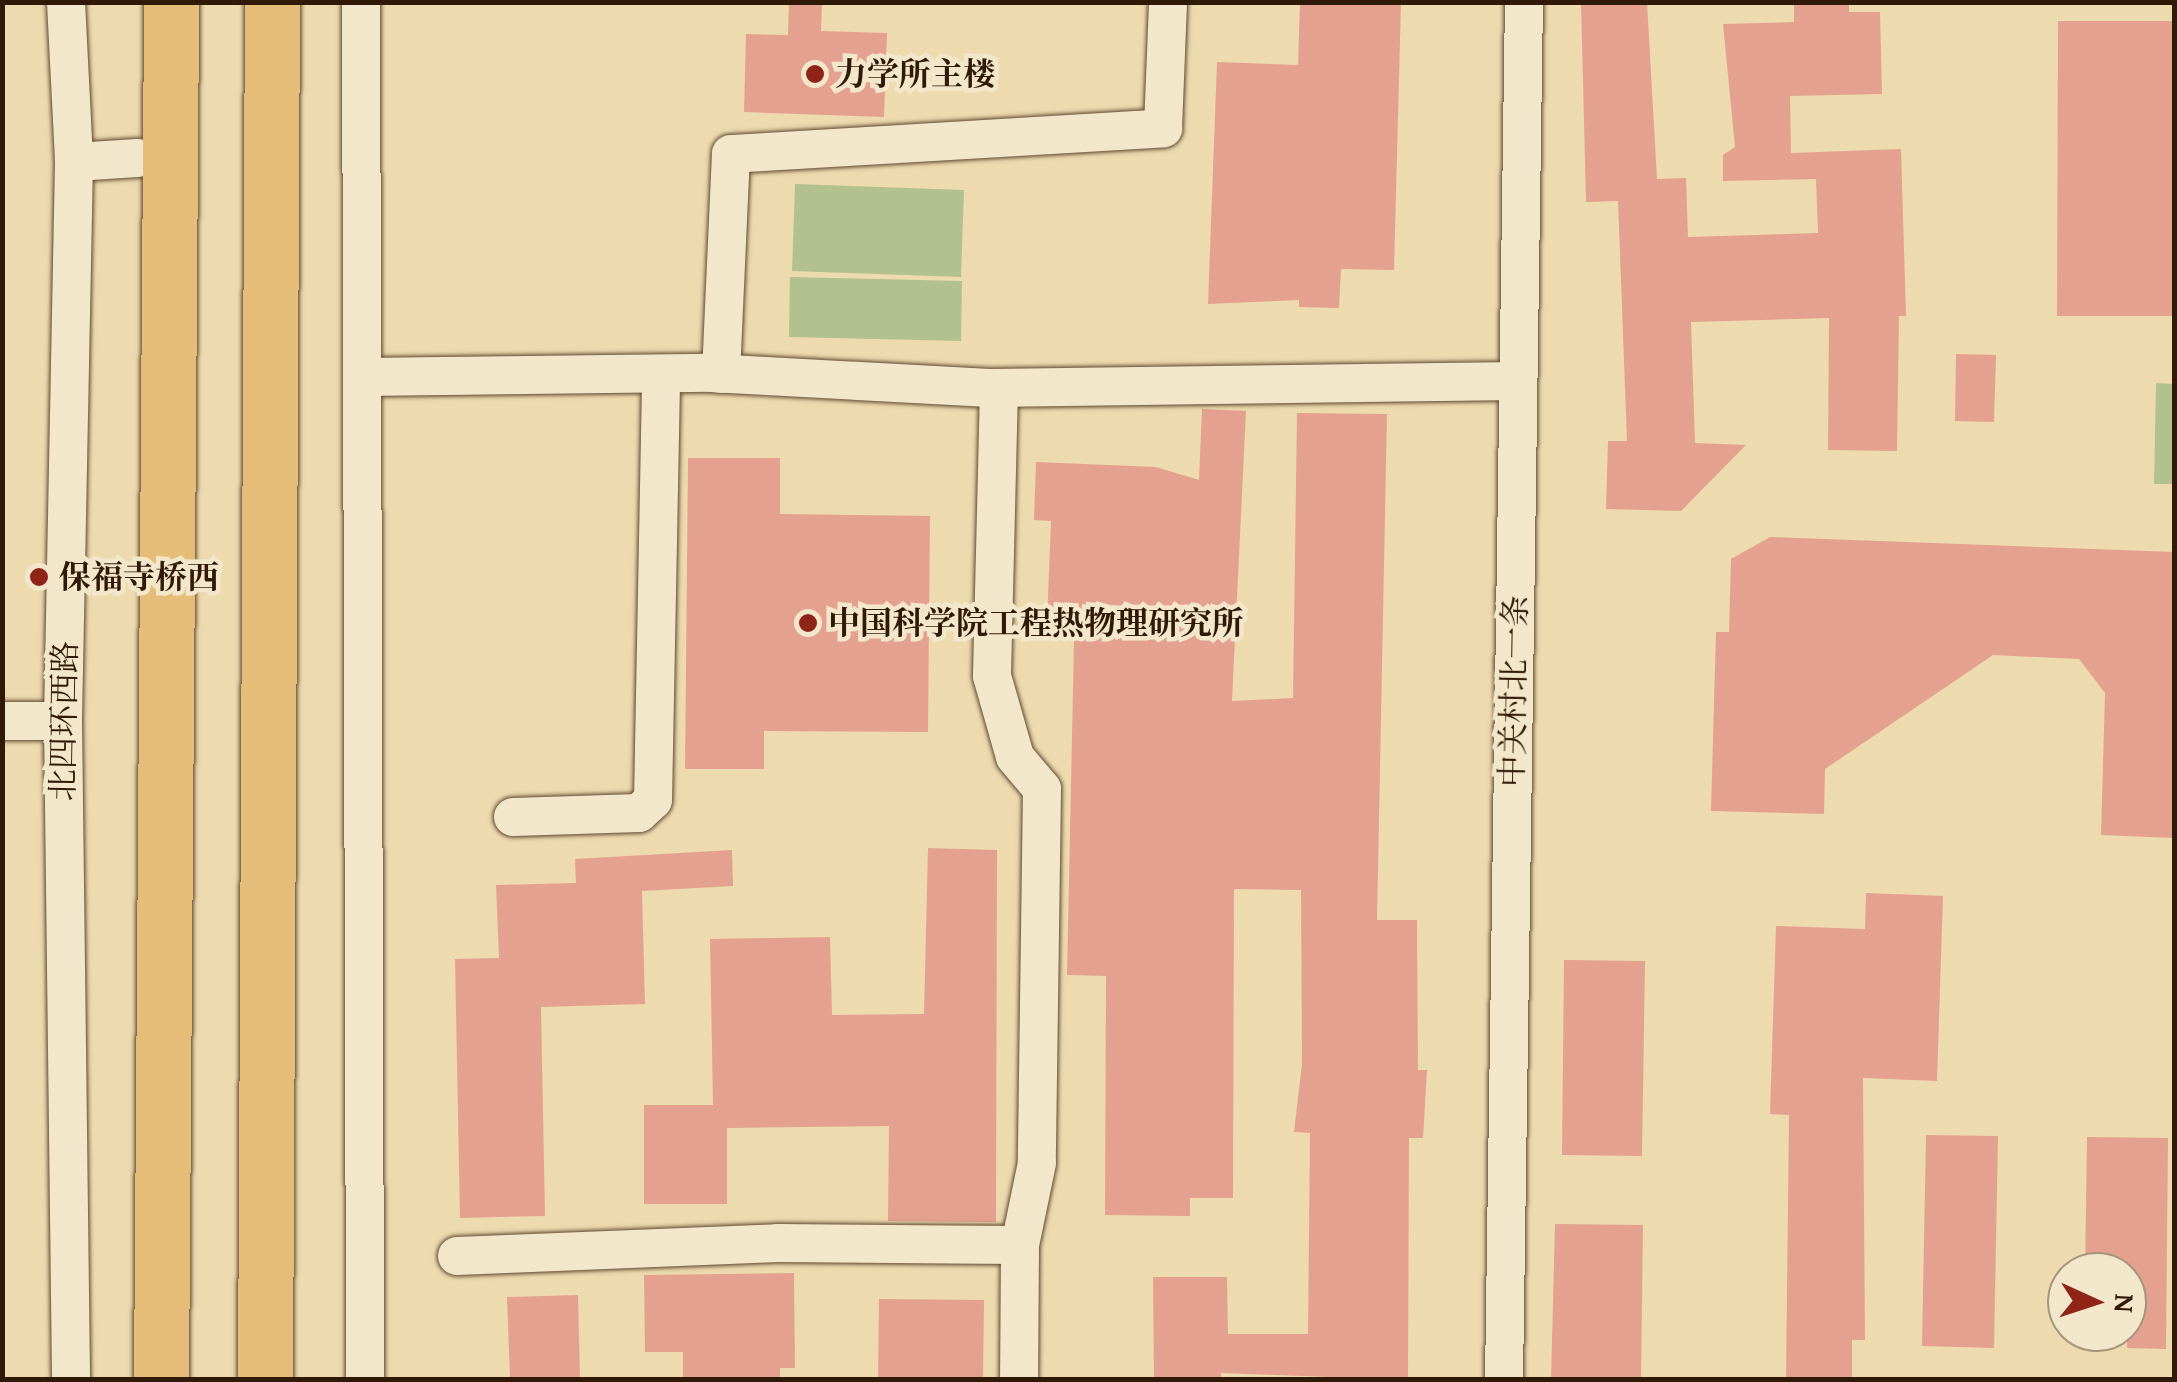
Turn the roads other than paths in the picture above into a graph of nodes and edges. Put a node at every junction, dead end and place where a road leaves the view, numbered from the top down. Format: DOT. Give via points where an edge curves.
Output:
graph roads {
  1 [pos="66,2"];
  2 [pos="171,2"];
  3 [pos="272,2"];
  4 [pos="1168,2"];
  5 [pos="1524,2"];
  6 [pos="359,5"];
  7 [pos="138,158"];
  8 [pos="74,162"];
  9 [pos="660,374"];
  10 [pos="722,374"];
  11 [pos="362,377"];
  12 [pos="1518,381"];
  13 [pos="1000,388"];
  14 [pos="2,721"];
  15 [pos="63,721"];
  16 [pos="512,817"];
  17 [pos="1020,1246"];
  18 [pos="457,1256"];
  19 [pos="72,1380"];
  20 [pos="161,1380"];
  21 [pos="265,1380"];
  22 [pos="365,1380"];
  23 [pos="1019,1380"];
  24 [pos="1504,1380"];
  1 -- 8 [label="street, 北四环西路"];
  2 -- 20 [label="highway"];
  3 -- 21 [label="highway"];
  4 -- 10 [label="street" via="1164,128 730,154"];
  5 -- 12 [label="street, 中关村北一条"];
  6 -- 11 [label="street" via="350,162"];
  7 -- 8 [label="street"];
  8 -- 15 [label="street, 北四环西路"];
  9 -- 10 [label="street"];
  9 -- 11 [label="street"];
  9 -- 16 [label="street" via="652,800 639,813"];
  10 -- 13 [label="street"];
  11 -- 22 [label="street"];
  12 -- 13 [label="street"];
  12 -- 24 [label="street, 中关村北一条"];
  13 -- 17 [label="street" via="992,676 1015,757 1042,789 1037,1163"];
  14 -- 15 [label="street"];
  15 -- 19 [label="street, 北四环西路"];
  17 -- 18 [label="street" via="778,1243"];
  17 -- 23 [label="street"];
}
